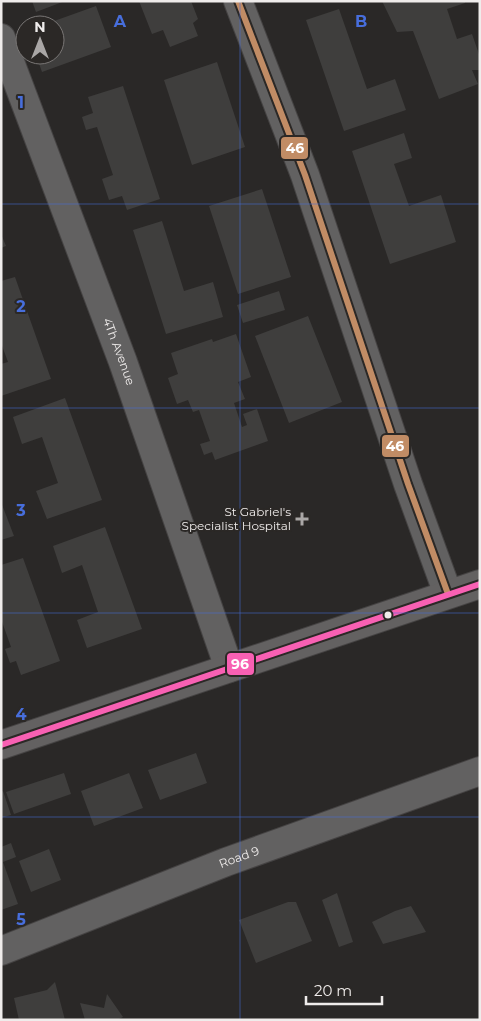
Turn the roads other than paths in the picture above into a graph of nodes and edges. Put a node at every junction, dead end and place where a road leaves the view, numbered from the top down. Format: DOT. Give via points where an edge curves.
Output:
graph roads {
  1 [pos="238,1"];
  2 [pos="1,38"];
  3 [pos="480,584"];
  4 [pos="448,594"];
  5 [pos="229,668"];
  6 [pos="1,744"];
  7 [pos="480,771"];
  8 [pos="1,951"];
  1 -- 4 [label="street" via="305,175"];
  2 -- 5 [label="street, 4Th Avenue" via="123,362"];
  3 -- 4 [label="main road"];
  4 -- 5 [label="main road"];
  5 -- 6 [label="main road"];
  7 -- 8 [label="street, Road 9" via="226,862"];
}
